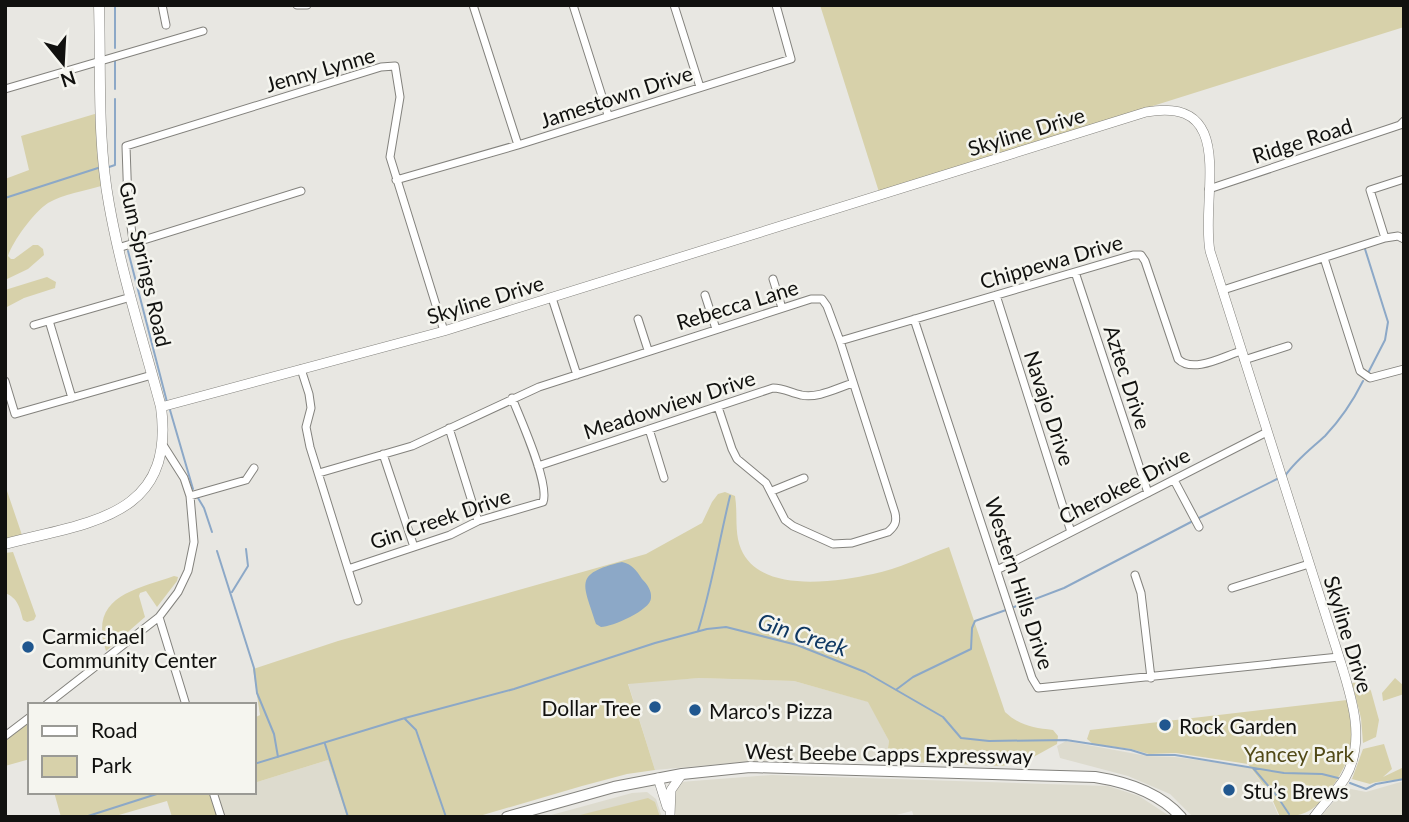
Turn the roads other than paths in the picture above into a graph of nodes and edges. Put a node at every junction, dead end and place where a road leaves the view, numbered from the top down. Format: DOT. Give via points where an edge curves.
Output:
graph roads {
  1 [pos="99,5"];
  2 [pos="162,5"];
  3 [pos="297,5"];
  4 [pos="307,5"];
  5 [pos="473,5"];
  6 [pos="573,5"];
  7 [pos="674,5"];
  8 [pos="776,5"];
  9 [pos="166,26"];
  10 [pos="202,32"];
  11 [pos="100,61"];
  12 [pos="700,87"];
  13 [pos="5,89"];
  14 [pos="608,115"];
  15 [pos="1404,121"];
  16 [pos="518,145"];
  17 [pos="1404,179"];
  18 [pos="396,180"];
  19 [pos="1209,189"];
  20 [pos="301,191"];
  21 [pos="1385,237"];
  22 [pos="1404,239"];
  23 [pos="133,241"];
  24 [pos="118,248"];
  25 [pos="1324,258"];
  26 [pos="1075,272"];
  27 [pos="773,279"];
  28 [pos="1223,290"];
  29 [pos="705,295"];
  30 [pos="996,295"];
  31 [pos="131,297"];
  32 [pos="552,298"];
  33 [pos="782,308"];
  34 [pos="638,319"];
  35 [pos="914,319"];
  36 [pos="50,324"];
  37 [pos="34,325"];
  38 [pos="716,329"];
  39 [pos="444,331"];
  40 [pos="840,341"];
  41 [pos="1287,346"];
  42 [pos="648,350"];
  43 [pos="1243,355"];
  44 [pos="301,369"];
  45 [pos="1404,369"];
  46 [pos="152,375"];
  47 [pos="577,375"];
  48 [pos="5,381"];
  49 [pos="853,383"];
  50 [pos="72,398"];
  51 [pos="512,398"];
  52 [pos="161,407"];
  53 [pos="718,407"];
  54 [pos="450,428"];
  55 [pos="649,429"];
  56 [pos="1267,432"];
  57 [pos="163,445"];
  58 [pos="383,454"];
  59 [pos="538,466"];
  60 [pos="254,468"];
  61 [pos="319,473"];
  62 [pos="664,478"];
  63 [pos="804,478"];
  64 [pos="1174,480"];
  65 [pos="772,491"];
  66 [pos="1148,493"];
  67 [pos="190,496"];
  68 [pos="478,522"];
  69 [pos="1199,527"];
  70 [pos="1071,532"];
  71 [pos="5,544"];
  72 [pos="414,547"];
  73 [pos="1309,564"];
  74 [pos="348,569"];
  75 [pos="997,570"];
  76 [pos="1135,575"];
  77 [pos="1232,588"];
  78 [pos="358,601"];
  79 [pos="159,617"];
  80 [pos="1339,657"];
  81 [pos="1151,678"];
  82 [pos="49,703"];
  83 [pos="185,703"];
  84 [pos="28,719"];
  85 [pos="5,736"];
  86 [pos="682,774"];
  87 [pos="658,778"];
  88 [pos="214,794"];
  89 [pos="670,816"];
  90 [pos="221,817"];
  91 [pos="507,817"];
  92 [pos="1181,817"];
  93 [pos="1314,817"];
  1 -- 11 [label="main road, Gum Springs Road"];
  2 -- 9 [label="street"];
  3 -- 4 [label="street"];
  5 -- 16 [label="street"];
  6 -- 14 [label="street"];
  7 -- 12 [label="street"];
  8 -- 12 [label="street, Jamestown Drive" via="791,60"];
  10 -- 11 [label="street"];
  11 -- 13 [label="street"];
  11 -- 24 [label="main road, Gum Springs Road" via="106,188"];
  12 -- 14 [label="street, Jamestown Drive"];
  14 -- 16 [label="street, Jamestown Drive"];
  15 -- 19 [label="street, Ridge Road"];
  16 -- 18 [label="street, Jamestown Drive"];
  17 -- 21 [label="street" via="1370,190"];
  18 -- 23 [label="street, Jenny Lynne" via="390,157 400,97 395,66 126,146"];
  18 -- 39 [label="street, Jenny Lynne"];
  19 -- 28 [label="street, Skyline Drive" via="1208,237"];
  19 -- 32 [label="street, Skyline Drive" via="1209,153 1203,130 1190,116 1160,110"];
  20 -- 23 [label="street"];
  21 -- 22 [label="street"];
  21 -- 25 [label="street"];
  23 -- 24 [label="street"];
  24 -- 31 [label="main road, Gum Springs Road"];
  25 -- 28 [label="street"];
  25 -- 45 [label="street" via="1360,371 1375,378"];
  26 -- 30 [label="street, Chippewa Drive"];
  26 -- 43 [label="street, Chippewa Drive" via="1141,256 1181,363 1197,365"];
  26 -- 66 [label="street, Aztec Drive"];
  27 -- 33 [label="street"];
  28 -- 43 [label="street, Skyline Drive"];
  29 -- 38 [label="street"];
  30 -- 35 [label="street, Chippewa Drive"];
  30 -- 70 [label="street, Navajo Drive"];
  31 -- 37 [label="street"];
  31 -- 46 [label="main road, Gum Springs Road"];
  32 -- 39 [label="street, Skyline Drive"];
  32 -- 47 [label="street"];
  33 -- 38 [label="street, Rebecca Lane"];
  33 -- 40 [label="street, Rebecca Lane" via="822,299"];
  34 -- 42 [label="street"];
  35 -- 40 [label="street, Chippewa Drive"];
  35 -- 75 [label="street, Western Hills Drive"];
  36 -- 50 [label="street"];
  38 -- 42 [label="street, Rebecca Lane"];
  39 -- 44 [label="street, Skyline Drive"];
  40 -- 49 [label="street, Rebecca Lane"];
  41 -- 43 [label="street"];
  42 -- 47 [label="street, Rebecca Lane"];
  43 -- 56 [label="street, Skyline Drive"];
  44 -- 52 [label="street, Skyline Drive"];
  44 -- 61 [label="street" via="311,408 306,427"];
  46 -- 50 [label="street"];
  46 -- 52 [label="main road, Gum Springs Road"];
  47 -- 51 [label="street, Rebecca Lane"];
  48 -- 50 [label="street" via="15,414"];
  49 -- 53 [label="street, Meadowview Drive" via="812,396 772,388"];
  49 -- 65 [label="street, Rebecca Lane" via="896,524 852,543 833,544 785,520"];
  51 -- 54 [label="street, Rebecca Lane"];
  51 -- 59 [label="street"];
  52 -- 57 [label="main road, Gum Springs Road"];
  53 -- 55 [label="street, Meadowview Drive"];
  53 -- 65 [label="street, Rebecca Lane" via="737,459"];
  54 -- 58 [label="street, Rebecca Lane"];
  54 -- 68 [label="street"];
  55 -- 59 [label="street, Meadowview Drive"];
  55 -- 62 [label="street"];
  56 -- 64 [label="street, Cherokee Drive"];
  56 -- 73 [label="street, Skyline Drive"];
  57 -- 67 [label="street"];
  57 -- 71 [label="main road" via="156,473 122,508 99,519"];
  58 -- 61 [label="street, Rebecca Lane"];
  58 -- 72 [label="street"];
  59 -- 68 [label="street, Gin Creek Drive" via="546,495 543,502"];
  60 -- 67 [label="street" via="246,480"];
  61 -- 74 [label="street"];
  63 -- 65 [label="street"];
  64 -- 66 [label="street, Cherokee Drive"];
  64 -- 69 [label="street"];
  66 -- 70 [label="street, Cherokee Drive"];
  67 -- 79 [label="street" via="194,542 188,571"];
  68 -- 72 [label="street, Gin Creek Drive"];
  70 -- 75 [label="street, Cherokee Drive"];
  72 -- 74 [label="street, Gin Creek Drive"];
  73 -- 77 [label="street"];
  73 -- 80 [label="street, Skyline Drive"];
  74 -- 78 [label="street"];
  75 -- 81 [label="street, Western Hills Drive" via="1038,688"];
  76 -- 81 [label="street"];
  79 -- 82 [label="street"];
  79 -- 83 [label="street"];
  80 -- 81 [label="street, Western Hills Drive"];
  80 -- 93 [label="street, Skyline Drive" via="1353,706 1356,748 1344,779"];
  84 -- 85 [label="street"];
  86 -- 87 [label="main road, West Beebe Capps Expressway"];
  86 -- 89 [label="street" via="671,790"];
  86 -- 92 [label="main road, West Beebe Capps Expressway" via="765,767 1089,777 1118,781 1157,796"];
  87 -- 89 [label="street"];
  87 -- 91 [label="main road, West Beebe Capps Expressway"];
  88 -- 90 [label="street"];
}
